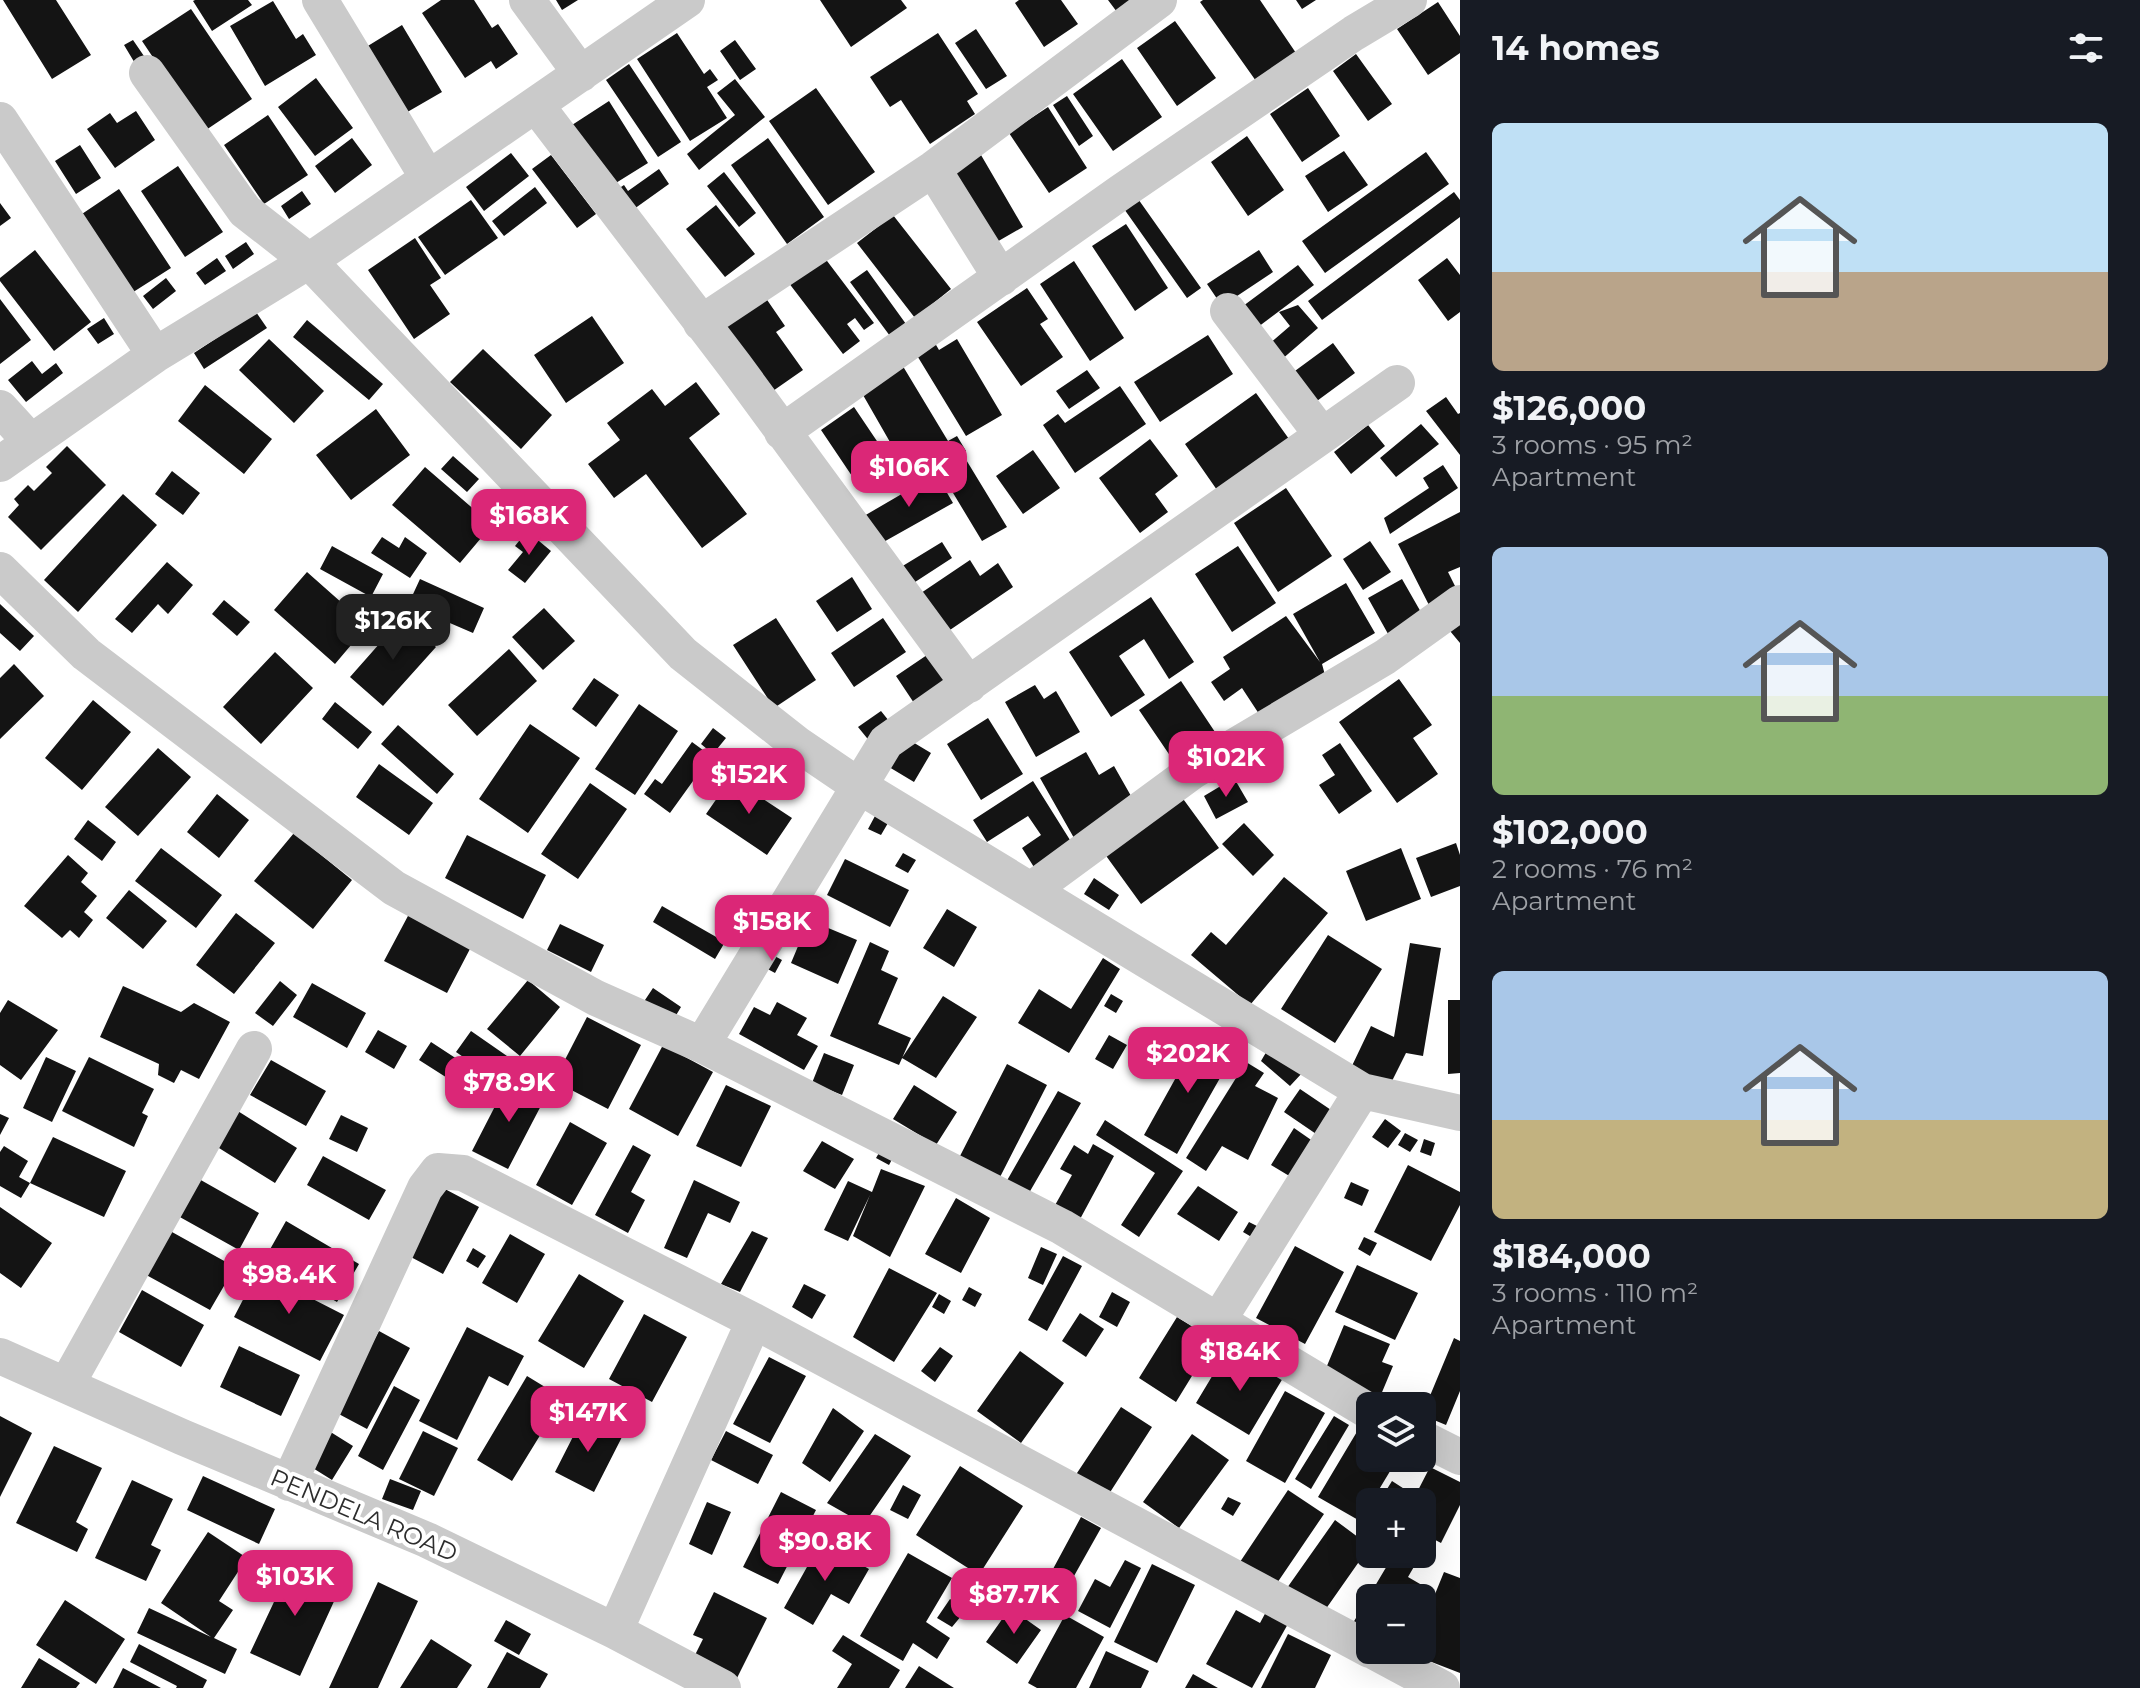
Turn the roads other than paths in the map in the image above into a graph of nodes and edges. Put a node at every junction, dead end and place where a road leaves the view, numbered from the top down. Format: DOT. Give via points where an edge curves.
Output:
graph roads {
  1 [pos="320,0"];
  2 [pos="527,0"];
  3 [pos="687,0"];
  4 [pos="1159,0"];
  5 [pos="1409,0"];
  6 [pos="147,73"];
  7 [pos="581,74"];
  8 [pos="536,105"];
  9 [pos="0,120"];
  10 [pos="933,169"];
  11 [pos="428,178"];
  12 [pos="309,261"];
  13 [pos="1001,278"];
  14 [pos="1228,311"];
  15 [pos="701,323"];
  16 [pos="155,355"];
  17 [pos="1397,383"];
  18 [pos="0,408"];
  19 [pos="782,432"];
  20 [pos="1322,435"];
  21 [pos="31,442"];
  22 [pos="0,464"];
  23 [pos="0,570"];
  24 [pos="1460,603"];
  25 [pos="969,685"];
  26 [pos="859,786"];
  27 [pos="1031,890"];
  28 [pos="702,1045"];
  29 [pos="254,1049"];
  30 [pos="1362,1091"];
  31 [pos="1460,1113"];
  32 [pos="754,1321"];
  33 [pos="1218,1321"];
  34 [pos="0,1356"];
  35 [pos="67,1384"];
  36 [pos="1356,1404"];
  37 [pos="1436,1445"];
  38 [pos="1460,1457"];
  39 [pos="289,1483"];
  40 [pos="615,1631"];
  41 [pos="1356,1643"];
  42 [pos="1397,1664"];
  43 [pos="723,1688"];
  44 [pos="1442,1688"];
  1 -- 11 [label="street"];
  2 -- 7 [label="street"];
  3 -- 7 [label="street"];
  4 -- 10 [label="street"];
  5 -- 13 [label="street"];
  6 -- 12 [label="street" via="245,211"];
  7 -- 8 [label="street"];
  8 -- 11 [label="street"];
  8 -- 15 [label="street"];
  9 -- 16 [label="street"];
  10 -- 13 [label="street"];
  10 -- 15 [label="street"];
  11 -- 12 [label="street"];
  12 -- 16 [label="street"];
  12 -- 26 [label="street" via="683,654"];
  13 -- 19 [label="street"];
  14 -- 20 [label="street"];
  15 -- 19 [label="street"];
  16 -- 21 [label="street"];
  17 -- 20 [label="street"];
  18 -- 21 [label="street"];
  19 -- 25 [label="street"];
  20 -- 25 [label="street"];
  21 -- 22 [label="street"];
  23 -- 28 [label="street" via="86,654 394,888 596,998"];
  24 -- 27 [label="street" via="1385,657 1193,771"];
  25 -- 26 [label="street" via="886,742"];
  26 -- 27 [label="street"];
  26 -- 28 [label="street"];
  27 -- 30 [label="street"];
  28 -- 33 [label="street" via="1062,1227"];
  29 -- 35 [label="street"];
  30 -- 31 [label="street"];
  30 -- 33 [label="street"];
  32 -- 39 [label="street" via="463,1173 438,1171 425,1188"];
  32 -- 40 [label="street"];
  32 -- 41 [label="street"];
  33 -- 36 [label="street"];
  34 -- 35 [label="street, PENDELA ROAD"];
  35 -- 39 [label="street, PENDELA ROAD"];
  37 -- 38 [label="street"];
  39 -- 40 [label="street, PENDELA ROAD" via="427,1540"];
  40 -- 43 [label="street, PENDELA ROAD"];
  42 -- 44 [label="street"];
}
